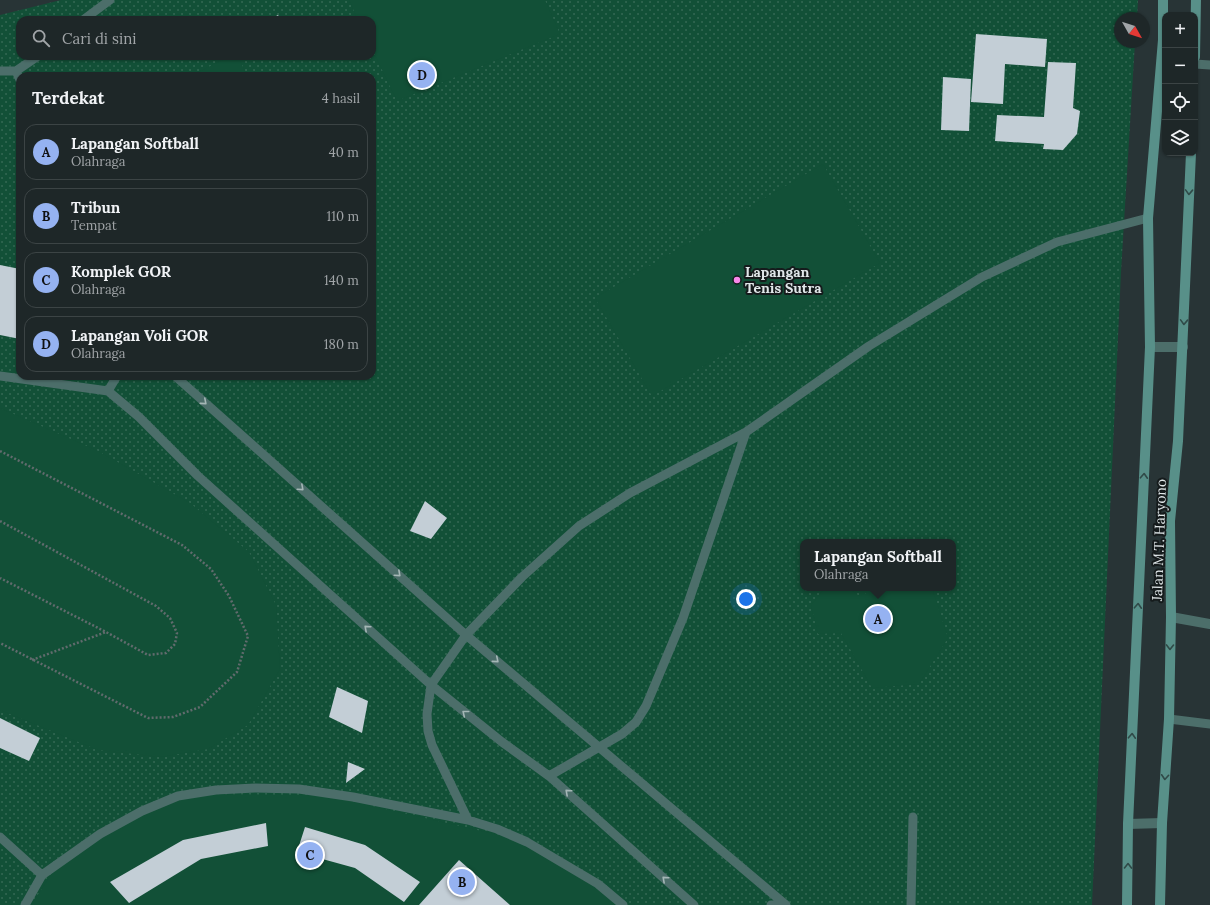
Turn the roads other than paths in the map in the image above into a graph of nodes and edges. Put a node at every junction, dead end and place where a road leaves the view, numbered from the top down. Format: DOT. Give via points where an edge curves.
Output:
graph roads {
  1 [pos="110,0"];
  2 [pos="1163,0"];
  3 [pos="1196,0"];
  4 [pos="88,16"];
  5 [pos="1195,48"];
  6 [pos="32,60"];
  7 [pos="1198,64"];
  8 [pos="1210,65"];
  9 [pos="0,71"];
  10 [pos="16,71"];
  11 [pos="1191,156"];
  12 [pos="1148,218"];
  13 [pos="1150,347"];
  14 [pos="1183,347"];
  15 [pos="0,376"];
  16 [pos="16,378"];
  17 [pos="29,380"];
  18 [pos="115,380"];
  19 [pos="179,380"];
  20 [pos="108,391"];
  21 [pos="746,432"];
  22 [pos="1171,617"];
  23 [pos="1210,624"];
  24 [pos="466,635"];
  25 [pos="431,685"];
  26 [pos="1169,719"];
  27 [pos="1210,724"];
  28 [pos="599,748"];
  29 [pos="549,776"];
  30 [pos="913,817"];
  31 [pos="468,820"];
  32 [pos="1128,824"];
  33 [pos="1162,824"];
  34 [pos="0,837"];
  35 [pos="42,875"];
  36 [pos="25,905"];
  37 [pos="623,905"];
  38 [pos="694,905"];
  39 [pos="771,905"];
  40 [pos="786,905"];
  41 [pos="910,905"];
  42 [pos="1127,905"];
  43 [pos="1160,905"];
  1 -- 4 [label="lane"];
  2 -- 12 [label="street" via="1163,40"];
  3 -- 5 [label="street"];
  6 -- 10 [label="lane"];
  7 -- 8 [label="lane"];
  9 -- 10 [label="lane"];
  11 -- 14 [label="street, Jalan M.T. Haryono, one-way"];
  12 -- 13 [label="street"];
  12 -- 21 [label="lane" via="1057,242 982,277 869,346"];
  13 -- 14 [label="street"];
  32 -- 13 [label="street, one-way"];
  14 -- 22 [label="street, Jalan M.T. Haryono" via="1178,441 1170,521"];
  15 -- 16 [label="lane"];
  17 -- 20 [label="lane"];
  18 -- 20 [label="lane"];
  19 -- 24 [label="lane, one-way"];
  25 -- 20 [label="lane, one-way" via="198,476 139,417"];
  21 -- 24 [label="lane" via="630,493 579,526 522,577"];
  21 -- 28 [label="lane" via="683,618 646,706 636,722"];
  22 -- 23 [label="street"];
  22 -- 26 [label="street, Jalan M.T. Haryono, one-way"];
  24 -- 25 [label="lane"];
  24 -- 28 [label="lane, one-way"];
  29 -- 25 [label="lane, one-way"];
  25 -- 31 [label="lane" via="427,714 428,731 432,745"];
  26 -- 27 [label="lane"];
  26 -- 33 [label="street, Jalan M.T. Haryono, one-way"];
  28 -- 29 [label="lane"];
  28 -- 40 [label="lane"];
  38 -- 29 [label="lane, one-way"];
  30 -- 41 [label="lane"];
  31 -- 35 [label="lane" via="299,789 216,790 178,796 142,811 100,834"];
  31 -- 37 [label="lane" via="527,842 598,884"];
  32 -- 33 [label="street"];
  42 -- 32 [label="street, one-way"];
  33 -- 43 [label="street, Jalan M.T. Haryono"];
  34 -- 35 [label="lane"];
  35 -- 36 [label="lane"];
  39 -- 40 [label="lane"];
}
